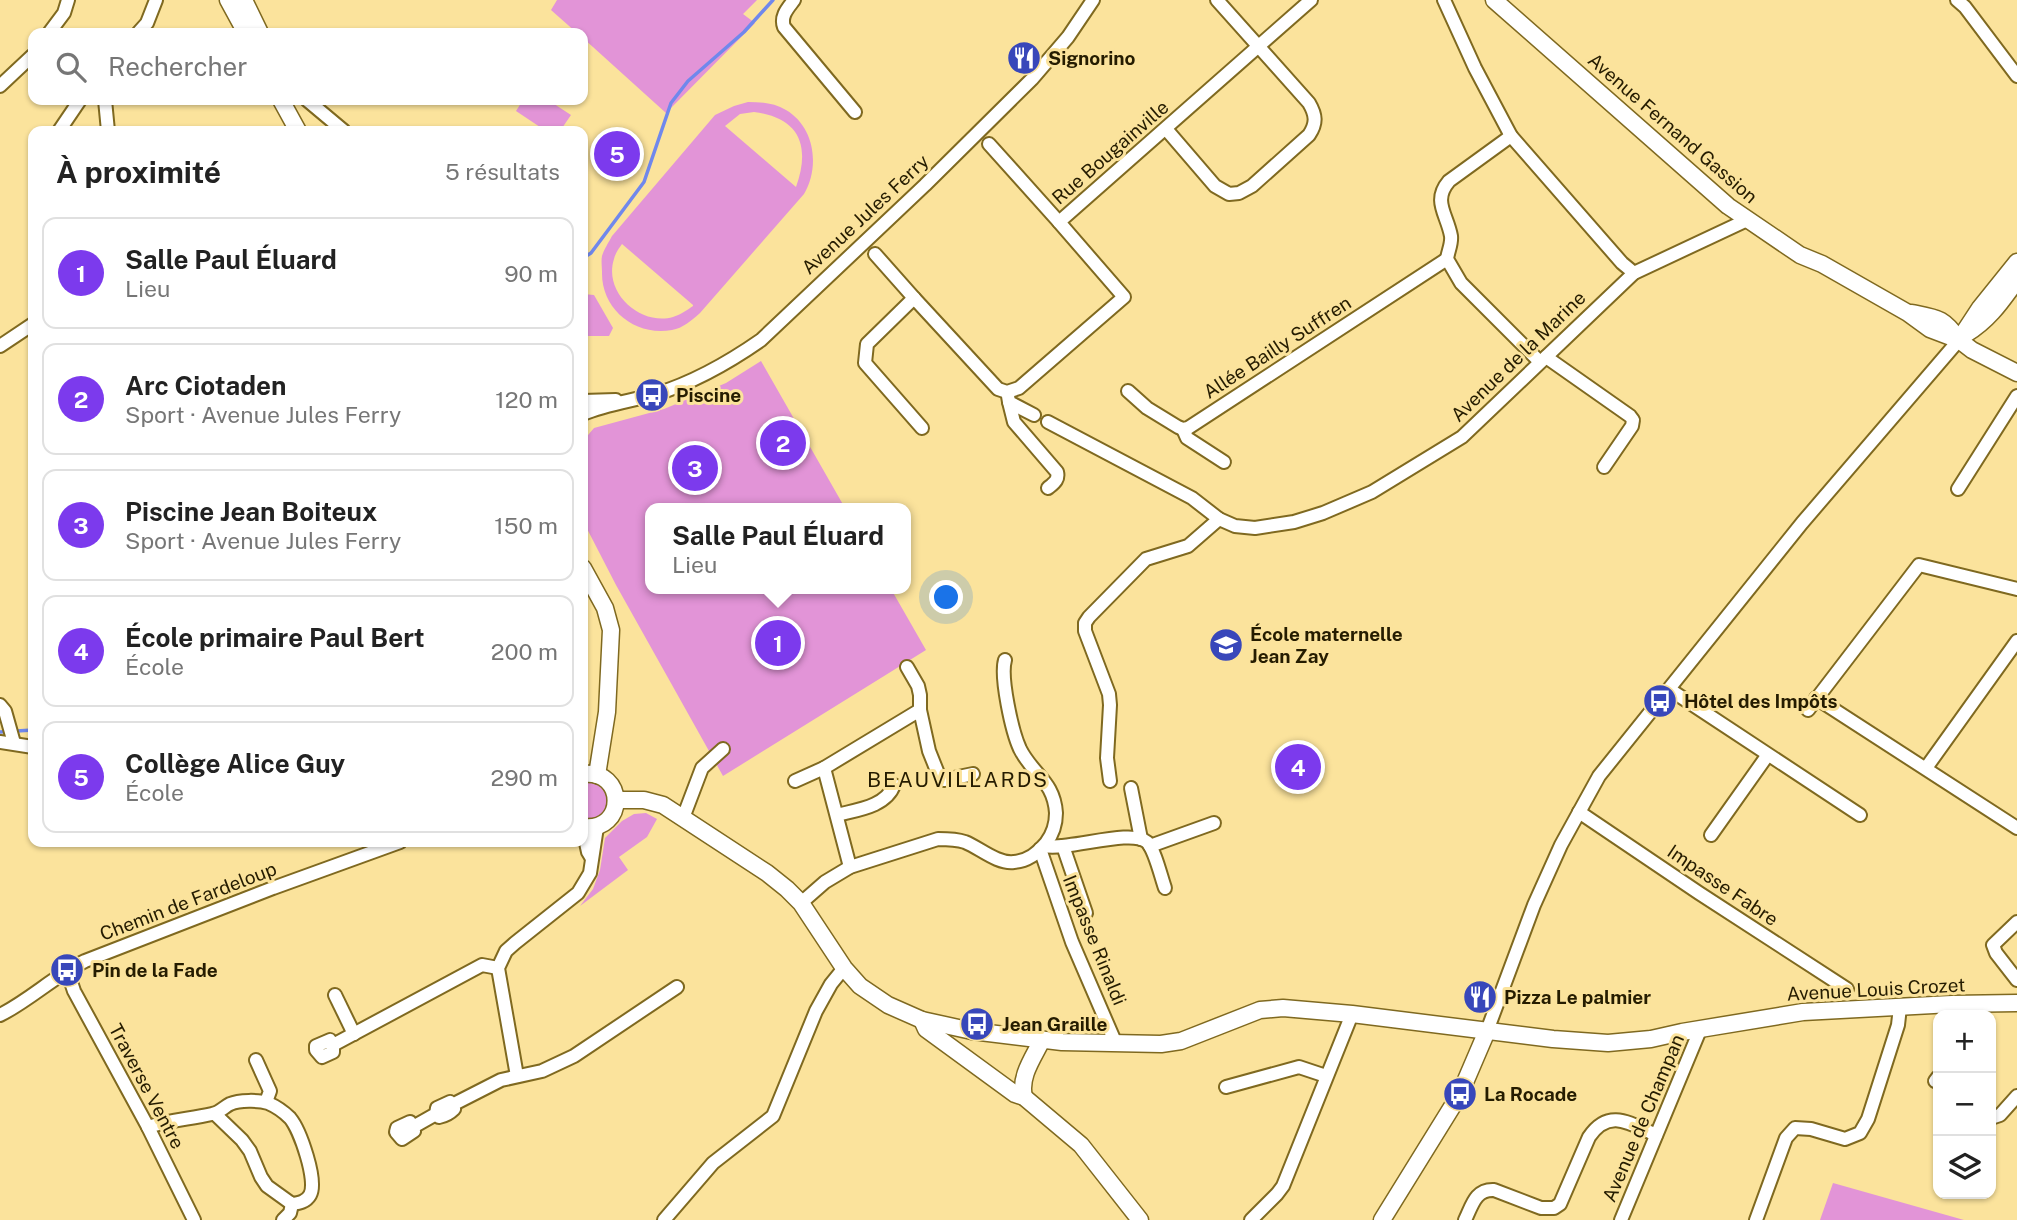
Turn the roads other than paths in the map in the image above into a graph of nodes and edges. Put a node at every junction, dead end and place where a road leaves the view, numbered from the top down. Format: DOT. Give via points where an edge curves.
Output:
graph roads {
  1 [pos="68,0"];
  2 [pos="156,0"];
  3 [pos="228,0"];
  4 [pos="244,0"];
  5 [pos="794,0"];
  6 [pos="1093,0"];
  7 [pos="1217,0"];
  8 [pos="1311,0"];
  9 [pos="1444,0"];
  10 [pos="1494,0"];
  11 [pos="1957,0"];
  12 [pos="53,28"];
  13 [pos="142,28"];
  14 [pos="243,28"];
  15 [pos="258,28"];
  16 [pos="1259,47"];
  17 [pos="28,60"];
  18 [pos="2017,76"];
  19 [pos="0,86"];
  20 [pos="77,105"];
  21 [pos="105,105"];
  22 [pos="284,105"];
  23 [pos="294,105"];
  24 [pos="313,105"];
  25 [pos="855,112"];
  26 [pos="62,126"];
  27 [pos="108,126"];
  28 [pos="295,126"];
  29 [pos="304,126"];
  30 [pos="338,126"];
  31 [pos="1166,129"];
  32 [pos="1511,136"];
  33 [pos="989,145"];
  34 [pos="1747,220"];
  35 [pos="1059,222"];
  36 [pos="875,254"];
  37 [pos="1447,259"];
  38 [pos="2017,262"];
  39 [pos="1634,273"];
  40 [pos="2017,280"];
  41 [pos="915,298"];
  42 [pos="28,327"];
  43 [pos="1961,338"];
  44 [pos="0,346"];
  45 [pos="1543,360"];
  46 [pos="2017,373"];
  47 [pos="1128,391"];
  48 [pos="2017,396"];
  49 [pos="1008,397"];
  50 [pos="588,401"];
  51 [pos="624,401"];
  52 [pos="588,412"];
  53 [pos="1034,415"];
  54 [pos="1048,422"];
  55 [pos="922,428"];
  56 [pos="1183,429"];
  57 [pos="1224,462"];
  58 [pos="1604,467"];
  59 [pos="1048,488"];
  60 [pos="1958,489"];
  61 [pos="1219,519"];
  62 [pos="588,577"];
  63 [pos="2017,589"];
  64 [pos="2017,641"];
  65 [pos="1005,660"];
  66 [pos="907,667"];
  67 [pos="1669,689"];
  68 [pos="1816,698"];
  69 [pos="0,705"];
  70 [pos="920,710"];
  71 [pos="1808,710"];
  72 [pos="12,734"];
  73 [pos="0,742"];
  74 [pos="28,744"];
  75 [pos="723,749"];
  76 [pos="1768,756"];
  77 [pos="824,768"];
  78 [pos="1926,768"];
  79 [pos="590,774"];
  80 [pos="973,774"];
  81 [pos="795,781"];
  82 [pos="1110,781"];
  83 [pos="894,785"];
  84 [pos="1131,788"];
  85 [pos="616,800"];
  86 [pos="1579,812"];
  87 [pos="1860,815"];
  88 [pos="837,816"];
  89 [pos="683,818"];
  90 [pos="1214,823"];
  91 [pos="588,828"];
  92 [pos="2017,828"];
  93 [pos="588,831"];
  94 [pos="1711,835"];
  95 [pos="1145,843"];
  96 [pos="1063,846"];
  97 [pos="386,847"];
  98 [pos="1042,848"];
  99 [pos="850,867"];
  100 [pos="1165,888"];
  101 [pos="800,904"];
  102 [pos="1086,913"];
  103 [pos="2017,922"];
  104 [pos="499,968"];
  105 [pos="844,968"];
  106 [pos="67,970"];
  107 [pos="2017,980"];
  108 [pos="677,986"];
  109 [pos="1847,989"];
  110 [pos="335,995"];
  111 [pos="2017,1003"];
  112 [pos="1900,1007"];
  113 [pos="1969,1010"];
  114 [pos="1352,1014"];
  115 [pos="0,1015"];
  116 [pos="922,1020"];
  117 [pos="1700,1030"];
  118 [pos="1487,1031"];
  119 [pos="354,1034"];
  120 [pos="1042,1040"];
  121 [pos="1116,1044"];
  122 [pos="333,1045"];
  123 [pos="256,1060"];
  124 [pos="517,1076"];
  125 [pos="1326,1076"];
  126 [pos="1226,1087"];
  127 [pos="2017,1096"];
  128 [pos="1024,1097"];
  129 [pos="266,1102"];
  130 [pos="215,1114"];
  131 [pos="1996,1116"];
  132 [pos="148,1127"];
  133 [pos="413,1127"];
  134 [pos="1657,1135"];
  135 [pos="292,1204"];
  136 [pos="194,1220"];
  137 [pos="283,1220"];
  138 [pos="664,1220"];
  139 [pos="1140,1220"];
  140 [pos="1251,1220"];
  141 [pos="1382,1220"];
  142 [pos="1465,1220"];
  143 [pos="1621,1220"];
  144 [pos="1756,1220"];
  1 -- 12 [label="street"];
  2 -- 13 [label="street"];
  3 -- 14 [label="street"];
  4 -- 15 [label="street"];
  5 -- 25 [label="street" via="783,15 784,27"];
  6 -- 51 [label="street, Avenue Jules Ferry" via="1032,79 761,340 708,374"];
  7 -- 16 [label="street"];
  8 -- 16 [label="street, Rue Bougainville"];
  9 -- 32 [label="street"];
  10 -- 34 [label="street, Avenue Fernand Gassion"];
  11 -- 18 [label="street"];
  16 -- 31 [label="street, Rue Bougainville"];
  16 -- 31 [label="street" via="1309,103 1315,121 1309,135 1252,186 1240,193 1223,192"];
  17 -- 19 [label="street"];
  20 -- 26 [label="street"];
  21 -- 27 [label="street"];
  22 -- 28 [label="street"];
  23 -- 29 [label="street"];
  24 -- 30 [label="street"];
  31 -- 35 [label="street, Rue Bougainville"];
  32 -- 37 [label="street" via="1444,188 1440,197 1451,243"];
  32 -- 39 [label="street"];
  33 -- 35 [label="street"];
  34 -- 39 [label="street, Avenue de la Marine"];
  34 -- 43 [label="street, Avenue Fernand Gassion" via="1930,329"];
  35 -- 49 [label="street, Rue Bougainville" via="1124,297"];
  36 -- 41 [label="street"];
  37 -- 45 [label="street" via="1461,283"];
  37 -- 56 [label="street, Allée Bailly Suffren"];
  38 -- 43 [label="street"];
  39 -- 45 [label="street, Avenue de la Marine"];
  40 -- 43 [label="street" via="1990,316"];
  41 -- 49 [label="street"];
  41 -- 55 [label="street" via="867,344 864,362"];
  42 -- 44 [label="street"];
  43 -- 46 [label="street, Avenue Fernand Gassion" via="1972,350"];
  43 -- 67 [label="street" via="1802,523"];
  45 -- 58 [label="street" via="1633,420"];
  45 -- 61 [label="street, Avenue de la Marine" via="1462,437 1372,492 1294,522 1245,529"];
  47 -- 56 [label="street"];
  48 -- 60 [label="street"];
  49 -- 53 [label="street"];
  49 -- 59 [label="street" via="1014,422 1057,472 1056,481"];
  50 -- 51 [label="street, Avenue Jules Ferry"];
  51 -- 52 [label="street, Avenue Jules Ferry"];
  54 -- 61 [label="street, Avenue de la Marine" via="1192,498"];
  56 -- 57 [label="street" via="1187,438"];
  61 -- 82 [label="street" via="1188,546 1146,559 1086,623 1109,694"];
  62 -- 79 [label="street" via="605,607 611,630 607,712"];
  63 -- 68 [label="street" via="1919,565"];
  64 -- 78 [label="street"];
  65 -- 98 [label="street" via="1003,675 1016,737 1026,759 1046,780 1055,803 1055,827"];
  66 -- 70 [label="street" via="918,686"];
  67 -- 76 [label="street"];
  67 -- 86 [label="street" via="1599,776"];
  68 -- 71 [label="street"];
  68 -- 78 [label="street"];
  69 -- 72 [label="street"];
  70 -- 77 [label="street"];
  70 -- 80 [label="street" via="941,779"];
  72 -- 73 [label="street"];
  72 -- 74 [label="street"];
  75 -- 89 [label="street" via="702,768"];
  76 -- 87 [label="street"];
  76 -- 94 [label="street"];
  77 -- 81 [label="street"];
  77 -- 88 [label="street"];
  78 -- 92 [label="street"];
  79 -- 85 [label="street" via="611,784"];
  83 -- 88 [label="street" via="880,803"];
  84 -- 95 [label="street"];
  85 -- 89 [label="street, Avenue Louis Crozet" via="654,801"];
  85 -- 91 [label="street" via="605,823"];
  86 -- 109 [label="street, Impasse Fabre"];
  86 -- 118 [label="street" via="1534,905"];
  88 -- 99 [label="street"];
  89 -- 101 [label="street, Avenue Louis Crozet" via="767,873"];
  90 -- 95 [label="street"];
  93 -- 104 [label="street" via="594,852 590,873 578,893 506,951"];
  95 -- 96 [label="street" via="1125,837"];
  95 -- 100 [label="street"];
  96 -- 98 [label="street"];
  96 -- 102 [label="street"];
  97 -- 106 [label="street, Chemin de Fardeloup"];
  98 -- 99 [label="street" via="1012,863 963,841 938,839"];
  98 -- 121 [label="street, Impasse Rinaldi" via="1072,942"];
  99 -- 101 [label="street"];
  101 -- 105 [label="street, Avenue Louis Crozet"];
  103 -- 107 [label="street" via="1993,946"];
  104 -- 119 [label="street" via="482,965"];
  104 -- 124 [label="street"];
  105 -- 116 [label="street, Avenue Louis Crozet" via="888,1005"];
  105 -- 138 [label="street" via="816,1011 773,1116 713,1163"];
  106 -- 115 [label="street, Chemin de Fardeloup"];
  106 -- 132 [label="street, Traverse Ventre"];
  108 -- 124 [label="street" via="574,1056 542,1071"];
  110 -- 119 [label="street"];
  111 -- 113 [label="street, Avenue Louis Crozet"];
  112 -- 113 [label="street, Avenue Louis Crozet"];
  112 -- 117 [label="street, Avenue Louis Crozet" via="1803,1012"];
  112 -- 144 [label="street" via="1898,1025 1860,1133 1845,1139 1794,1128 1786,1138"];
  114 -- 118 [label="street, Avenue Louis Crozet"];
  114 -- 121 [label="street, Avenue Louis Crozet" via="1260,1010 1181,1041"];
  114 -- 125 [label="street"];
  116 -- 120 [label="street, Avenue Louis Crozet"];
  116 -- 128 [label="street" via="926,1030"];
  117 -- 118 [label="street, Avenue Louis Crozet" via="1608,1043"];
  117 -- 134 [label="street, Avenue de Champan"];
  118 -- 141 [label="street" via="1460,1094"];
  119 -- 122 [label="street"];
  120 -- 121 [label="street, Avenue Louis Crozet"];
  120 -- 128 [label="street" via="1026,1074"];
  123 -- 129 [label="street" via="270,1091"];
  124 -- 133 [label="street" via="452,1105 446,1102 436,1108 436,1114"];
  125 -- 126 [label="street" via="1299,1067"];
  125 -- 140 [label="street" via="1283,1186"];
  127 -- 131 [label="street"];
  128 -- 139 [label="street" via="1082,1145"];
  129 -- 130 [label="street" via="231,1104"];
  129 -- 135 [label="street" via="298,1129 312,1176 309,1196"];
  130 -- 132 [label="street"];
  130 -- 135 [label="street" via="250,1151 267,1186"];
  132 -- 136 [label="street, Traverse Ventre"];
  134 -- 142 [label="street" via="1622,1120 1603,1122 1588,1137 1560,1204 1541,1208 1487,1190 1476,1197"];
  134 -- 143 [label="street, Avenue de Champan"];
  135 -- 137 [label="street"];
}
